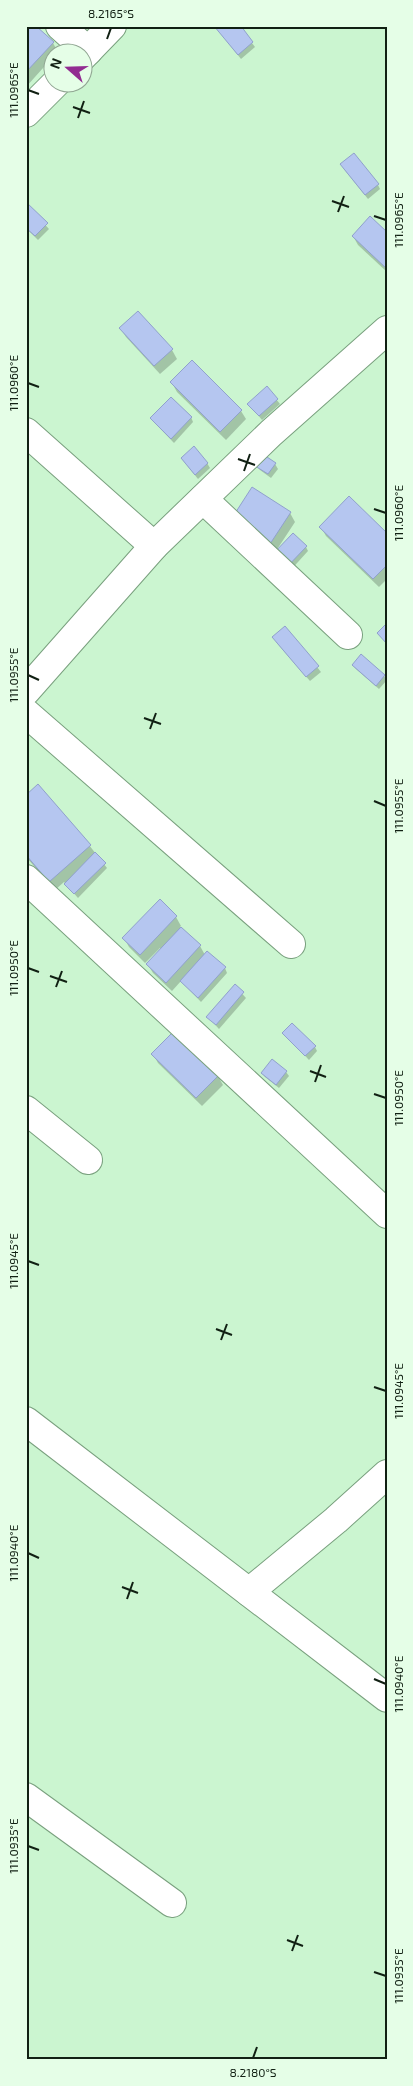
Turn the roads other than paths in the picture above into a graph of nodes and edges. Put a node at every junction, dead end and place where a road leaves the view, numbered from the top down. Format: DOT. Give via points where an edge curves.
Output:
graph roads {
  1 [pos="60,26"];
  2 [pos="112,26"];
  3 [pos="74,42"];
  4 [pos="92,47"];
  5 [pos="47,92"];
  6 [pos="26,113"];
  7 [pos="387,330"];
  8 [pos="26,432"];
  9 [pos="203,499"];
  10 [pos="154,546"];
  11 [pos="348,635"];
  12 [pos="26,691"];
  13 [pos="26,713"];
  14 [pos="26,878"];
  15 [pos="291,944"];
  16 [pos="26,1110"];
  17 [pos="88,1160"];
  18 [pos="387,1214"];
  19 [pos="26,1421"];
  20 [pos="387,1474"];
  21 [pos="249,1592"];
  22 [pos="387,1698"];
  23 [pos="26,1797"];
  24 [pos="172,1903"];
  1 -- 3 [label="street"];
  2 -- 4 [label="street"];
  5 -- 6 [label="street"];
  7 -- 9 [label="street" via="271,433"];
  8 -- 10 [label="street"];
  9 -- 10 [label="street"];
  9 -- 11 [label="street"];
  10 -- 12 [label="street"];
  13 -- 15 [label="street"];
  14 -- 18 [label="street"];
  16 -- 17 [label="street"];
  19 -- 21 [label="street"];
  20 -- 21 [label="street"];
  21 -- 22 [label="street"];
  23 -- 24 [label="street"];
}
